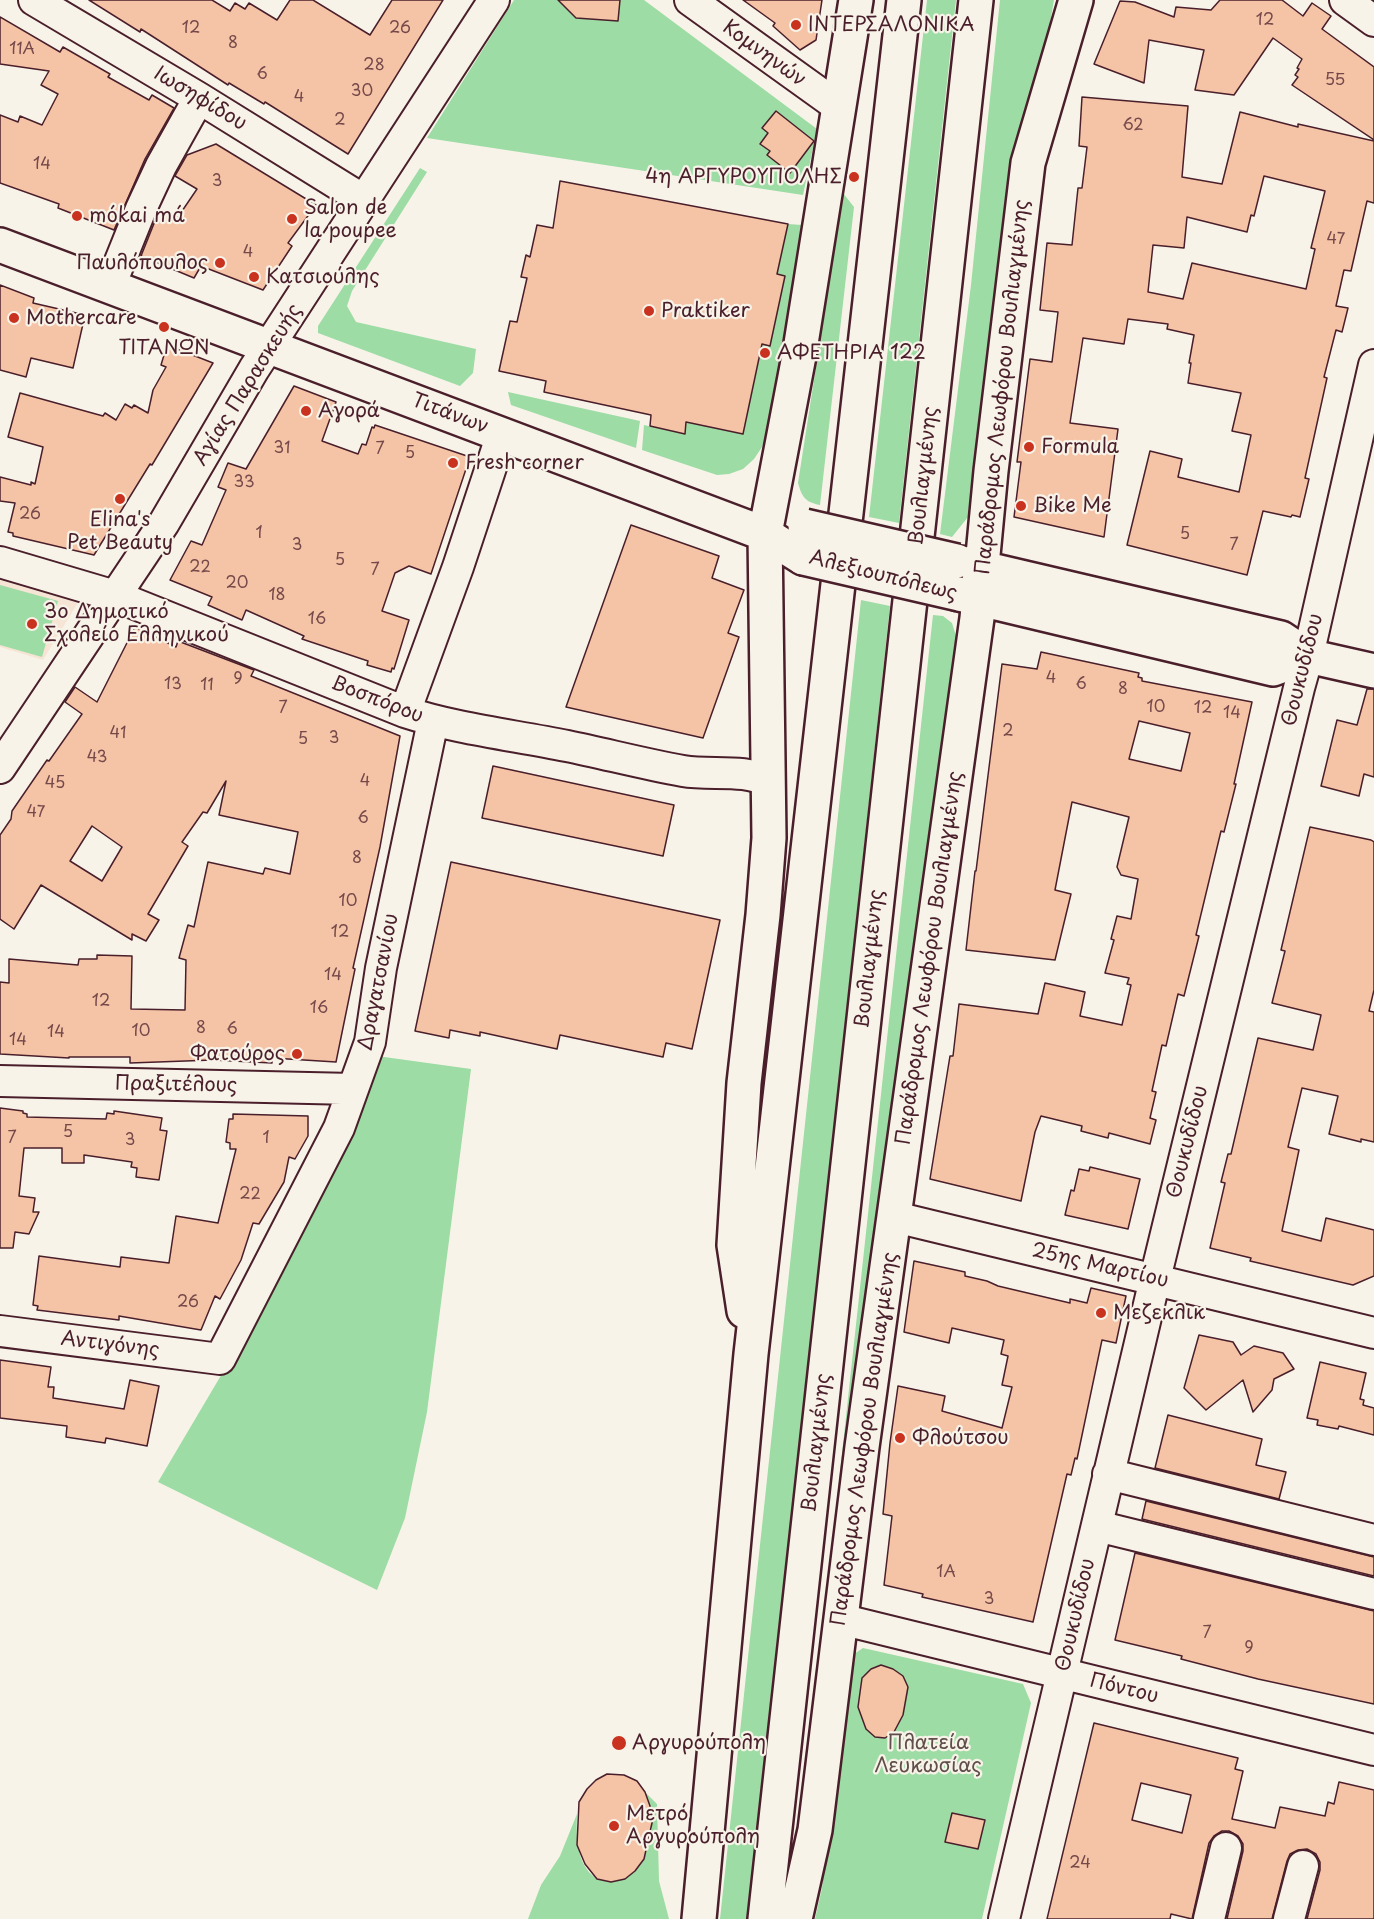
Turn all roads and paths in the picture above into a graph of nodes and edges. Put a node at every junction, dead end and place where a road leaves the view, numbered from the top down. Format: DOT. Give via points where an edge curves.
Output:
graph roads {
  1 [pos="34,0"];
  2 [pos="494,0"];
  3 [pos="690,0"];
  4 [pos="856,0"];
  5 [pos="904,0"];
  6 [pos="976,0"];
  7 [pos="1076,0"];
  8 [pos="1345,0"];
  9 [pos="1374,21"];
  10 [pos="199,98"];
  11 [pos="839,107"];
  12 [pos="365,201"];
  13 [pos="0,244"];
  14 [pos="110,286"];
  15 [pos="270,346"];
  16 [pos="1374,365"];
  17 [pos="502,434"];
  18 [pos="765,534"];
  19 [pos="0,562"];
  20 [pos="969,581"];
  21 [pos="115,596"];
  22 [pos="1308,656"];
  23 [pos="1374,671"];
  24 [pos="419,716"];
  25 [pos="0,768"];
  26 [pos="769,782"];
  27 [pos="0,1081"];
  28 [pos="352,1089"];
  29 [pos="895,1217"];
  30 [pos="1155,1279"];
  31 [pos="1366,1326"];
  32 [pos="0,1331"];
  33 [pos="751,1353"];
  34 [pos="219,1359"];
  35 [pos="1108,1474"];
  36 [pos="1097,1526"];
  37 [pos="1374,1540"];
  38 [pos="1374,1594"];
  39 [pos="840,1619"];
  40 [pos="1061,1674"];
  41 [pos="1374,1750"];
  42 [pos="1226,1848"];
  43 [pos="1303,1866"];
  44 [pos="699,1919"];
  45 [pos="765,1919"];
  46 [pos="795,1919"];
  47 [pos="1004,1919"];
  48 [pos="1209,1919"];
  49 [pos="1289,1919"];
  1 -- 10 [label="street, Ιωσηφίδου"];
  2 -- 12 [label="street, Αγίας Παρασκευής"];
  3 -- 11 [label="street, Κομνηνών"];
  4 -- 11 [label="main road"];
  5 -- 33 [label="main road"];
  6 -- 45 [label="main road, Βουλιαγμένης"];
  7 -- 20 [label="main road, Παράδρομος Λεωφόρου Βουλιαγμένης" via="1028,163 991,471"];
  8 -- 9 [label="street"];
  10 -- 12 [label="street, Ιωσηφίδου"];
  10 -- 14 [label="street" via="156,177"];
  11 -- 18 [label="main road" via="792,396"];
  12 -- 15 [label="street, Αγίας Παρασκευής"];
  13 -- 14 [label="main road, Τιτάνων"];
  14 -- 15 [label="main road, Τιτάνων"];
  15 -- 17 [label="main road, Τιτάνων"];
  15 -- 21 [label="street, Αγίας Παρασκευής" via="164,523"];
  16 -- 22 [label="street, Θουκυδίδου"];
  17 -- 18 [label="main road, Τιτάνων"];
  17 -- 24 [label="street, Δραγατσανίου" via="458,567"];
  18 -- 20 [label="main road, Αλεξιουπόλεως, bridge"];
  18 -- 26 [label="main road"];
  19 -- 21 [label="street, Βοσπόρου"];
  20 -- 22 [label="main road, Αλεξιουπόλεως" via="1281,639"];
  20 -- 29 [label="main road, Παράδρομος Λεωφόρου Βουλιαγμένης"];
  21 -- 24 [label="street, Βοσπόρου"];
  21 -- 25 [label="street, Αγίας Παρασκευής"];
  22 -- 23 [label="main road, Αλεξιουπόλεως"];
  22 -- 30 [label="street, Θουκυδίδου"];
  24 -- 26 [label="street, Βοσπόρου" via="674,770 745,774"];
  24 -- 28 [label="street, Δραγατσανίου" via="370,1042"];
  26 -- 33 [label="main road" via="767,866 744,1083 734,1245"];
  27 -- 28 [label="street, Πραξιτέλους"];
  28 -- 34 [label="street, Δραγατσανίου" via="339,1128"];
  29 -- 30 [label="street, 25ης Μαρτίου"];
  29 -- 39 [label="main road, Παράδρομος Λεωφόρου Βουλιαγμένης"];
  30 -- 31 [label="street, 25ης Μαρτίου"];
  30 -- 35 [label="street, Θουκυδίδου"];
  32 -- 34 [label="street, Αντιγόνης"];
  33 -- 44 [label="main road"];
  35 -- 36 [label="street, Θουκυδίδου"];
  35 -- 37 [label="street"];
  36 -- 38 [label="street"];
  36 -- 40 [label="street, Θουκυδίδου"];
  39 -- 40 [label="street, Πόντου"];
  39 -- 46 [label="main road, Παράδρομος Λεωφόρου Βουλιαγμένης" via="815,1830"];
  40 -- 41 [label="street, Πόντου"];
  40 -- 47 [label="street, Θουκυδίδου"];
  42 -- 48 [label="street"];
  43 -- 49 [label="street"];
}
